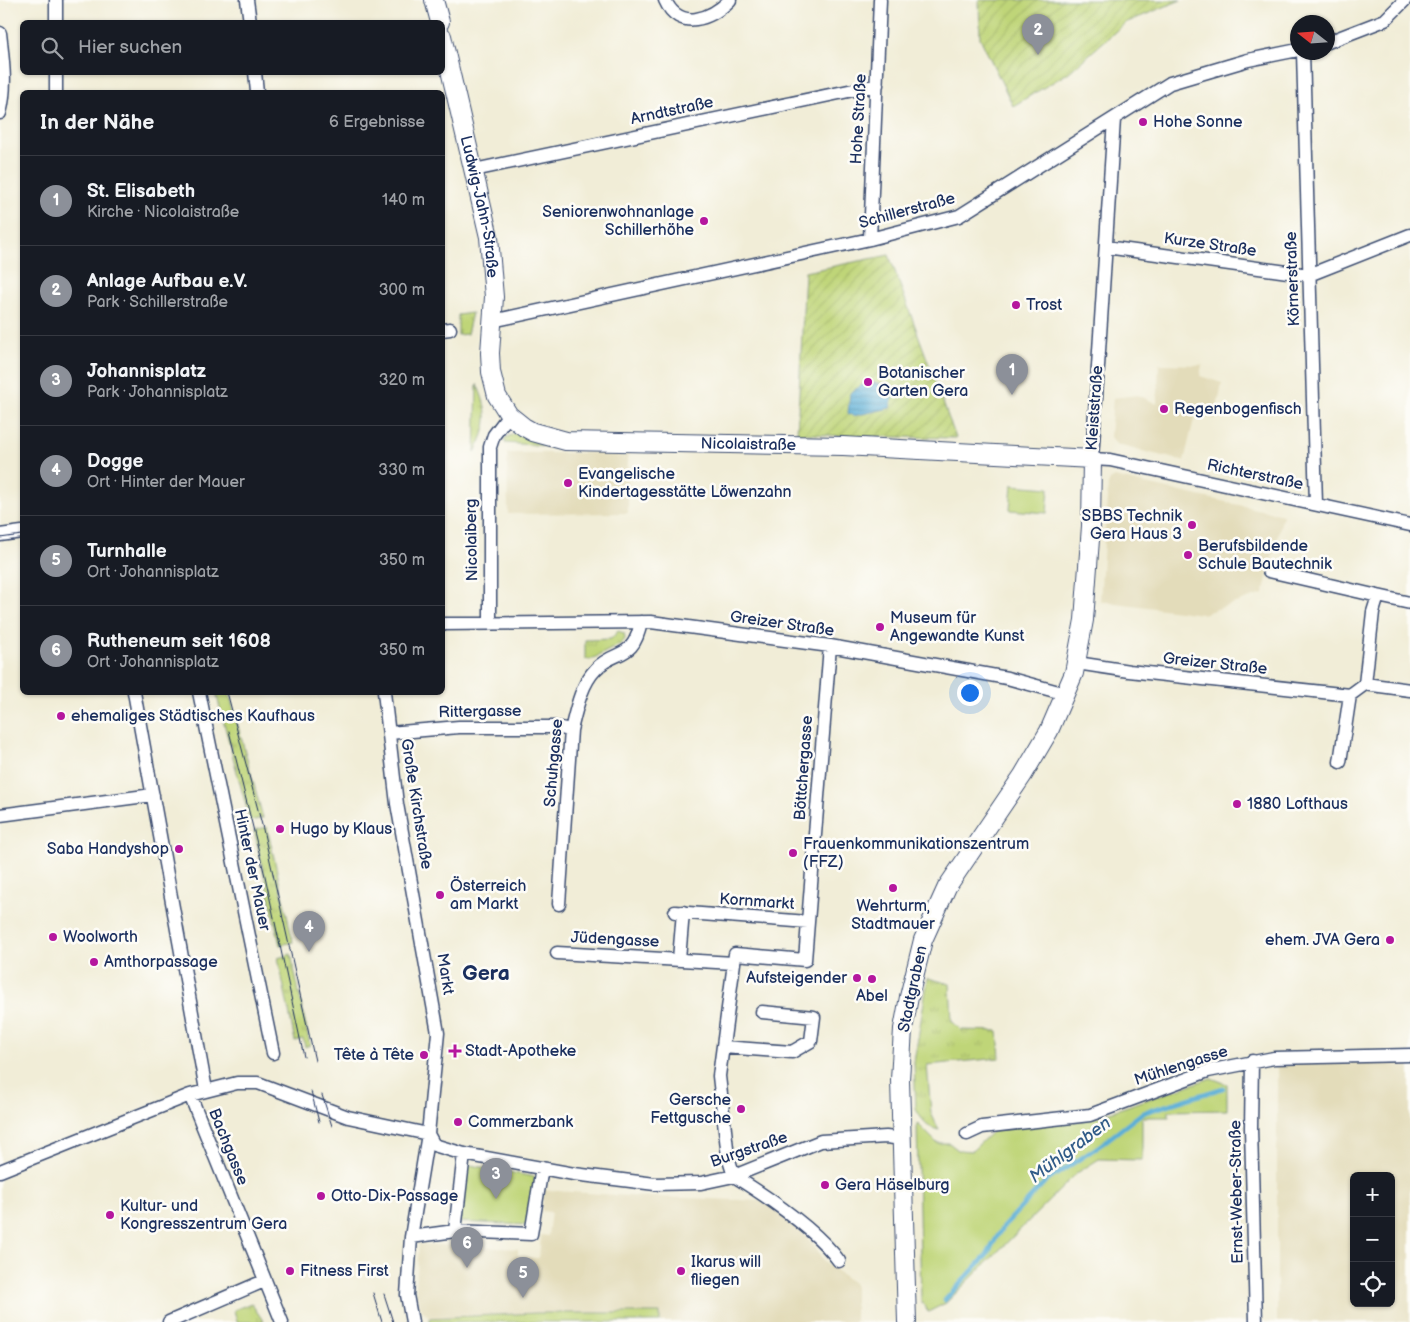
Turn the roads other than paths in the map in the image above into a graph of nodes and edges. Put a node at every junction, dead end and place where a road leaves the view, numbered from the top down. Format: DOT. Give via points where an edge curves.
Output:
graph roads {
  1 [pos="56,0"];
  2 [pos="247,0"];
  3 [pos="434,0"];
  4 [pos="665,0"];
  5 [pos="730,0"];
  6 [pos="880,0"];
  7 [pos="1406,0"];
  8 [pos="56,20"];
  9 [pos="250,20"];
  10 [pos="439,20"];
  11 [pos="0,39"];
  12 [pos="1335,39"];
  13 [pos="445,49"];
  14 [pos="1290,52"];
  15 [pos="1303,60"];
  16 [pos="56,75"];
  17 [pos="255,75"];
  18 [pos="877,85"];
  19 [pos="56,90"];
  20 [pos="257,90"];
  21 [pos="0,113"];
  22 [pos="1114,119"];
  23 [pos="474,170"];
  24 [pos="1410,235"];
  25 [pos="870,239"];
  26 [pos="1106,247"];
  27 [pos="1309,275"];
  28 [pos="492,321"];
  29 [pos="510,415"];
  30 [pos="1092,459"];
  31 [pos="1316,504"];
  32 [pos="1410,525"];
  33 [pos="20,532"];
  34 [pos="0,535"];
  35 [pos="1269,572"];
  36 [pos="1378,596"];
  37 [pos="1410,604"];
  38 [pos="641,622"];
  39 [pos="496,623"];
  40 [pos="445,624"];
  41 [pos="830,646"];
  42 [pos="1077,663"];
  43 [pos="1365,684"];
  44 [pos="1410,690"];
  45 [pos="1066,694"];
  46 [pos="1350,694"];
  47 [pos="135,695"];
  48 [pos="200,695"];
  49 [pos="384,695"];
  50 [pos="571,730"];
  51 [pos="389,733"];
  52 [pos="1340,762"];
  53 [pos="153,795"];
  54 [pos="0,815"];
  55 [pos="559,904"];
  56 [pos="420,919"];
  57 [pos="808,922"];
  58 [pos="556,953"];
  59 [pos="675,959"];
  60 [pos="734,963"];
  61 [pos="762,1012"];
  62 [pos="723,1047"];
  63 [pos="274,1054"];
  64 [pos="1410,1055"];
  65 [pos="1252,1061"];
  66 [pos="206,1090"];
  67 [pos="190,1095"];
  68 [pos="428,1134"];
  69 [pos="967,1134"];
  70 [pos="903,1139"];
  71 [pos="464,1154"];
  72 [pos="542,1168"];
  73 [pos="0,1171"];
  74 [pos="734,1176"];
  75 [pos="456,1231"];
  76 [pos="411,1237"];
  77 [pos="839,1261"];
  78 [pos="264,1281"];
  79 [pos="169,1322"];
  80 [pos="282,1322"];
  81 [pos="412,1322"];
  82 [pos="907,1322"];
  83 [pos="1256,1322"];
  1 -- 8 [label="street"];
  2 -- 9 [label="street"];
  3 -- 10 [label="main road"];
  4 -- 5 [label="street" via="678,16 691,20 719,11"];
  6 -- 18 [label="street, Hohe Straße"];
  7 -- 12 [label="street" via="1385,20"];
  11 -- 21 [label="street" via="3,93"];
  13 -- 23 [label="main road, Ludwig-Jahn-Straße"];
  14 -- 22 [label="street, Schillerstraße" via="1188,76 1170,83"];
  15 -- 27 [label="street, Körnerstraße"];
  16 -- 19 [label="street"];
  17 -- 20 [label="street"];
  18 -- 23 [label="street, Arndtstraße"];
  18 -- 25 [label="street, Hohe Straße"];
  22 -- 25 [label="street, Schillerstraße" via="959,216"];
  22 -- 26 [label="street, Kleiststraße"];
  23 -- 28 [label="main road, Ludwig-Jahn-Straße" via="489,237 494,297"];
  24 -- 27 [label="street"];
  25 -- 28 [label="street, Schillerstraße"];
  26 -- 27 [label="street, Kurze Straße"];
  26 -- 30 [label="street, Kleiststraße"];
  27 -- 31 [label="street, Körnerstraße"];
  28 -- 29 [label="main road, Nicolaistraße" via="491,372 497,396"];
  29 -- 30 [label="main road, Nicolaistraße" via="533,432 566,442 843,446"];
  29 -- 39 [label="street, Nicolaiberg" via="494,435 490,447"];
  30 -- 31 [label="street, Richterstraße" via="1110,460"];
  30 -- 42 [label="main road, Kleiststraße" via="1091,526 1084,620"];
  31 -- 32 [label="street, Richterstraße"];
  33 -- 34 [label="street"];
  35 -- 36 [label="street"];
  36 -- 37 [label="street"];
  36 -- 43 [label="street" via="1373,612"];
  38 -- 39 [label="street, Greizer Straße"];
  38 -- 41 [label="street, Greizer Straße"];
  38 -- 50 [label="street, Schuhgasse" via="636,640 628,651 598,667 592,674 579,701"];
  39 -- 40 [label="street"];
  41 -- 45 [label="street, Greizer Straße" via="1007,678"];
  41 -- 57 [label="street, Böttchergasse"];
  42 -- 45 [label="main road, Kleiststraße"];
  42 -- 46 [label="street, Greizer Straße"];
  43 -- 44 [label="street"];
  43 -- 46 [label="street"];
  45 -- 70 [label="main road, Stadtgraben" via="1023,775 947,887 923,940 903,1029 900,1080"];
  46 -- 52 [label="street"];
  47 -- 53 [label="street"];
  48 -- 63 [label="street, Hinter der Mauer"];
  49 -- 51 [label="street, Große Kirchstraße"];
  50 -- 51 [label="street, Rittergasse" via="555,727 459,727"];
  50 -- 55 [label="street, Schuhgasse"];
  51 -- 56 [label="street, Große Kirchstraße" via="397,804"];
  53 -- 54 [label="street"];
  53 -- 66 [label="street"];
  56 -- 68 [label="street, Markt" via="438,1033"];
  57 -- 59 [label="street, Kornmarkt" via="679,912"];
  57 -- 60 [label="street, Kornmarkt" via="805,960 736,954"];
  58 -- 59 [label="street, Jüdengasse"];
  59 -- 60 [label="street, Kornmarkt"];
  60 -- 62 [label="street"];
  61 -- 62 [label="street" via="814,1017 811,1041 792,1052"];
  62 -- 74 [label="street" via="720,1097 728,1157"];
  64 -- 65 [label="street, Mühlengasse"];
  65 -- 69 [label="street, Mühlengasse" via="1208,1071 1090,1115 982,1127"];
  65 -- 83 [label="street, Ernst-Weber-Straße"];
  66 -- 67 [label="street"];
  66 -- 68 [label="street" via="237,1083 258,1083 348,1118"];
  67 -- 73 [label="street"];
  67 -- 78 [label="street, Bachgasse"];
  68 -- 71 [label="street, Burgstraße" via="434,1145"];
  68 -- 76 [label="street, Markt"];
  70 -- 74 [label="street, Burgstraße" via="821,1141"];
  70 -- 82 [label="main road, Stadtgraben"];
  71 -- 72 [label="street, Burgstraße"];
  71 -- 75 [label="street"];
  72 -- 74 [label="street, Burgstraße" via="655,1184 702,1182"];
  72 -- 75 [label="street" via="531,1234"];
  74 -- 77 [label="street" via="828,1246"];
  75 -- 76 [label="street"];
  76 -- 81 [label="street, Markt" via="406,1295"];
  78 -- 79 [label="street"];
  78 -- 80 [label="street, Bachgasse"];
}
